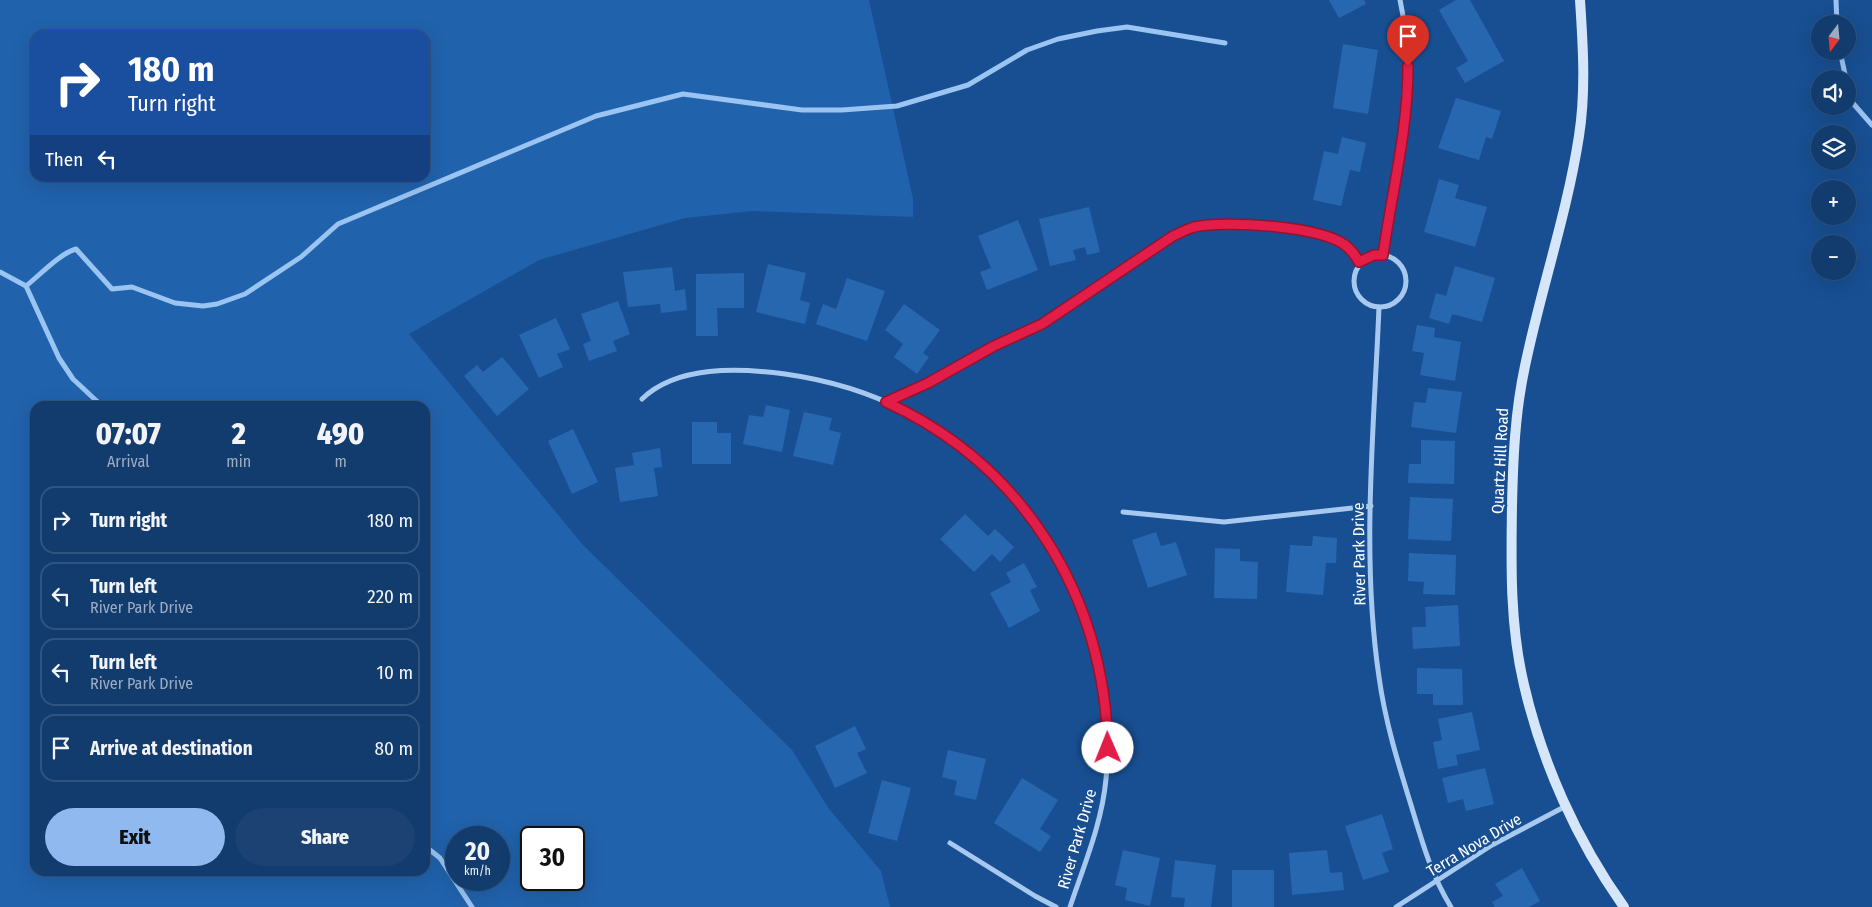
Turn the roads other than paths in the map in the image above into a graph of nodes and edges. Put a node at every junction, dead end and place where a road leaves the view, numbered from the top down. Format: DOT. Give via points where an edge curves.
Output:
graph roads {
  1 [pos="1400,0"];
  2 [pos="1580,0"];
  3 [pos="1383,255"];
  4 [pos="1359,262"];
  5 [pos="1379,307"];
  6 [pos="642,399"];
  7 [pos="886,402"];
  8 [pos="1371,506"];
  9 [pos="1123,512"];
  10 [pos="1566,806"];
  11 [pos="950,843"];
  12 [pos="1436,882"];
  13 [pos="1056,907"];
  14 [pos="1070,907"];
  15 [pos="1396,907"];
  16 [pos="1450,907"];
  17 [pos="1624,907"];
  1 -- 3 [label="street" via="1407,33 1408,95"];
  2 -- 10 [label="street, Quartz Hill Road" via="1583,68 1580,134 1524,367 1513,460 1515,620 1524,684"];
  3 -- 4 [label="street" via="1374,255"];
  3 -- 5 [label="street" via="1391,257 1403,269 1406,286 1397,301"];
  4 -- 5 [label="street" via="1355,289 1365,302"];
  4 -- 7 [label="street" via="1344,244 1305,230 1269,226 1194,227 1173,236 1042,324"];
  5 -- 8 [label="street, River Park Drive"];
  6 -- 7 [label="street, River Park Drive" via="649,392 682,376 740,370 815,378"];
  7 -- 14 [label="street, River Park Drive" via="909,412 981,463 1047,540 1082,613 1101,675 1107,711 1107,771 1100,818"];
  8 -- 9 [label="street" via="1224,522"];
  8 -- 12 [label="street, River Park Drive" via="1369,570 1378,677 1395,754"];
  10 -- 12 [label="street, Terra Nova Drive" via="1492,845"];
  10 -- 17 [label="street, Quartz Hill Road" via="1603,877"];
  11 -- 13 [label="street"];
  12 -- 15 [label="street, Terra Nova Drive"];
  12 -- 16 [label="street, River Park Drive"];
}
